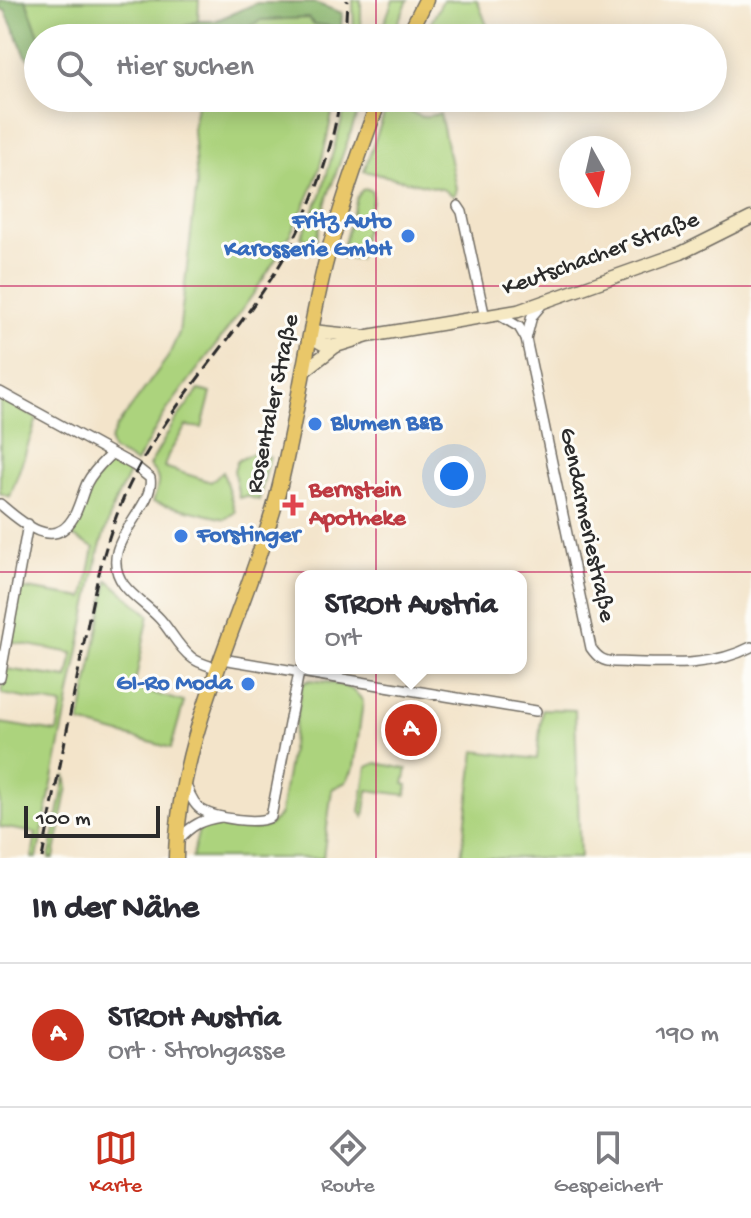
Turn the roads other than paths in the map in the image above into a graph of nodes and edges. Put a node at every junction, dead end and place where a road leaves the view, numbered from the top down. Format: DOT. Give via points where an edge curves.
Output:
graph roads {
  1 [pos="426,0"];
  2 [pos="414,24"];
  3 [pos="375,112"];
  4 [pos="458,206"];
  5 [pos="751,218"];
  6 [pos="543,303"];
  7 [pos="518,311"];
  8 [pos="499,315"];
  9 [pos="485,318"];
  10 [pos="312,331"];
  11 [pos="524,332"];
  12 [pos="368,336"];
  13 [pos="336,346"];
  14 [pos="304,371"];
  15 [pos="0,392"];
  16 [pos="111,454"];
  17 [pos="0,504"];
  18 [pos="28,524"];
  19 [pos="751,647"];
  20 [pos="3,648"];
  21 [pos="221,664"];
  22 [pos="295,672"];
  23 [pos="299,674"];
  24 [pos="311,674"];
  25 [pos="0,678"];
  26 [pos="536,711"];
  27 [pos="185,783"];
  28 [pos="224,817"];
  29 [pos="177,842"];
  30 [pos="176,858"];
  1 -- 2 [label="main road"];
  3 -- 10 [label="main road, Rosentaler Straße" via="325,266"];
  4 -- 9 [label="street"];
  5 -- 6 [label="main road, Keutschacher Straße" via="681,253"];
  6 -- 7 [label="main road, Keutschacher Straße"];
  6 -- 11 [label="street"];
  7 -- 8 [label="main road, Keutschacher Straße"];
  7 -- 11 [label="street, Gendarmeriestraße" via="524,315"];
  8 -- 9 [label="main road, Keutschacher Straße"];
  8 -- 11 [label="street"];
  9 -- 12 [label="main road, Keutschacher Straße"];
  10 -- 12 [label="main road"];
  10 -- 13 [label="main road" via="316,340"];
  10 -- 14 [label="main road, Rosentaler Straße"];
  11 -- 19 [label="street, Gendarmeriestraße" via="596,655 614,662 698,663"];
  12 -- 13 [label="main road"];
  13 -- 14 [label="main road"];
  14 -- 21 [label="main road, Rosentaler Straße" via="277,497"];
  15 -- 16 [label="street"];
  16 -- 18 [label="street" via="91,476 66,527 51,535"];
  16 -- 21 [label="street" via="145,473 151,483 119,549 119,576 192,659"];
  17 -- 18 [label="street"];
  18 -- 20 [label="street"];
  20 -- 25 [label="street"];
  21 -- 22 [label="street"];
  21 -- 27 [label="main road, Rosentaler Straße"];
  23 -- 28 [label="street" via="271,817"];
  24 -- 26 [label="street"];
  27 -- 28 [label="street" via="203,811"];
  27 -- 29 [label="main road, Rosentaler Straße"];
  28 -- 29 [label="street" via="192,825"];
  29 -- 30 [label="main road, Rosentaler Straße"];
}
